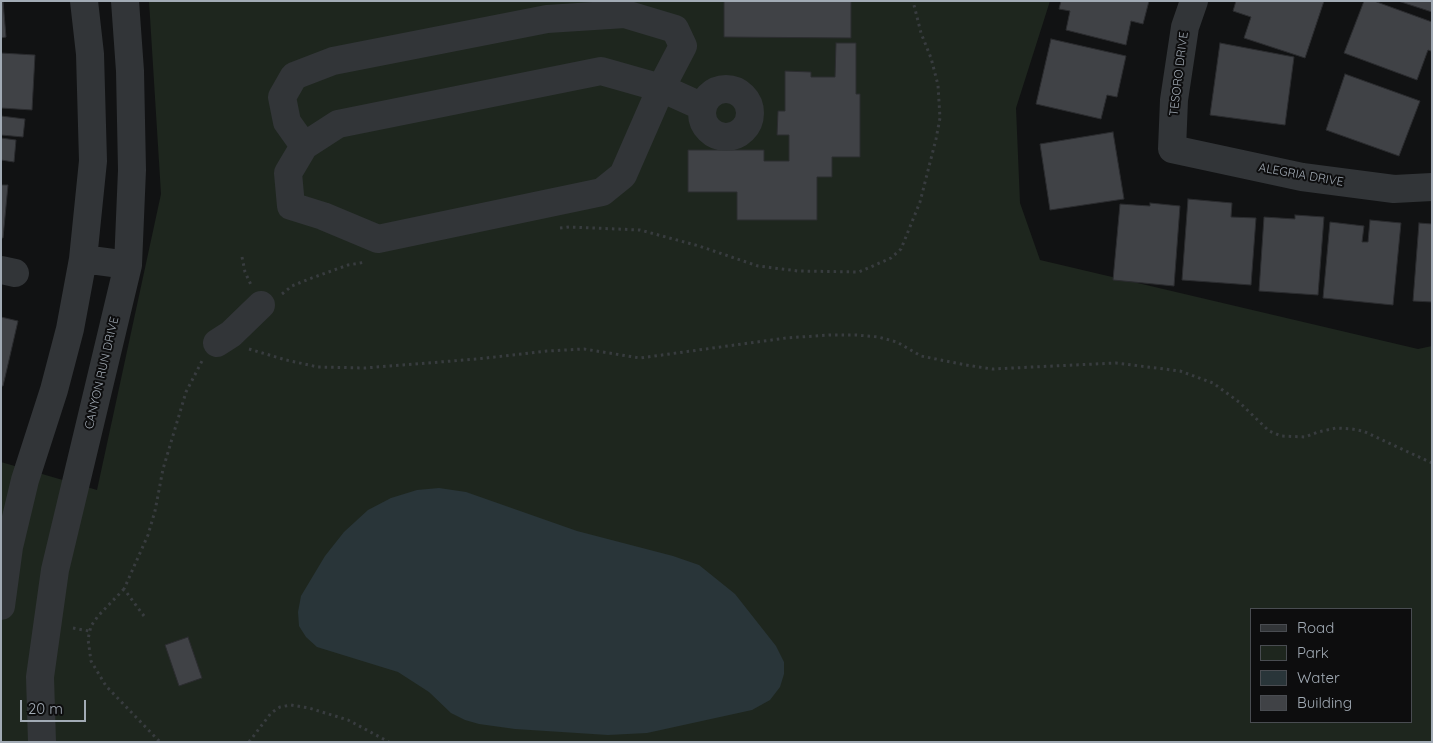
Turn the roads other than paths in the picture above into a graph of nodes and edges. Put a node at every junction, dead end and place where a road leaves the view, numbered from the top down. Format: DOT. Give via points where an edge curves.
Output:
graph roads {
  1 [pos="84,1"];
  2 [pos="125,1"];
  3 [pos="1194,1"];
  4 [pos="661,88"];
  5 [pos="703,107"];
  6 [pos="304,146"];
  7 [pos="1172,149"];
  8 [pos="1432,187"];
  9 [pos="83,259"];
  10 [pos="128,265"];
  11 [pos="261,305"];
  12 [pos="217,343"];
  13 [pos="1,606"];
  14 [pos="42,742"];
  1 -- 9 [label="street" via="90,54 93,161"];
  2 -- 10 [label="street, CANYON RUN DRIVE" via="132,170"];
  3 -- 7 [label="street, TESORO DRIVE" via="1185,27 1174,100"];
  4 -- 5 [label="street"];
  4 -- 6 [label="street" via="601,71 338,124"];
  4 -- 6 [label="street" via="623,175 602,192 378,239 292,206 288,173"];
  4 -- 6 [label="street" via="683,46 676,29 626,14 547,19 333,61 294,76 282,97 287,122"];
  7 -- 8 [label="street, ALEGRIA DRIVE" via="1302,177 1394,189"];
  9 -- 10 [label="street"];
  9 -- 13 [label="street" via="70,329 23,489"];
  10 -- 14 [label="street, CANYON RUN DRIVE" via="55,570 40,677"];
  11 -- 12 [label="street"];
}
